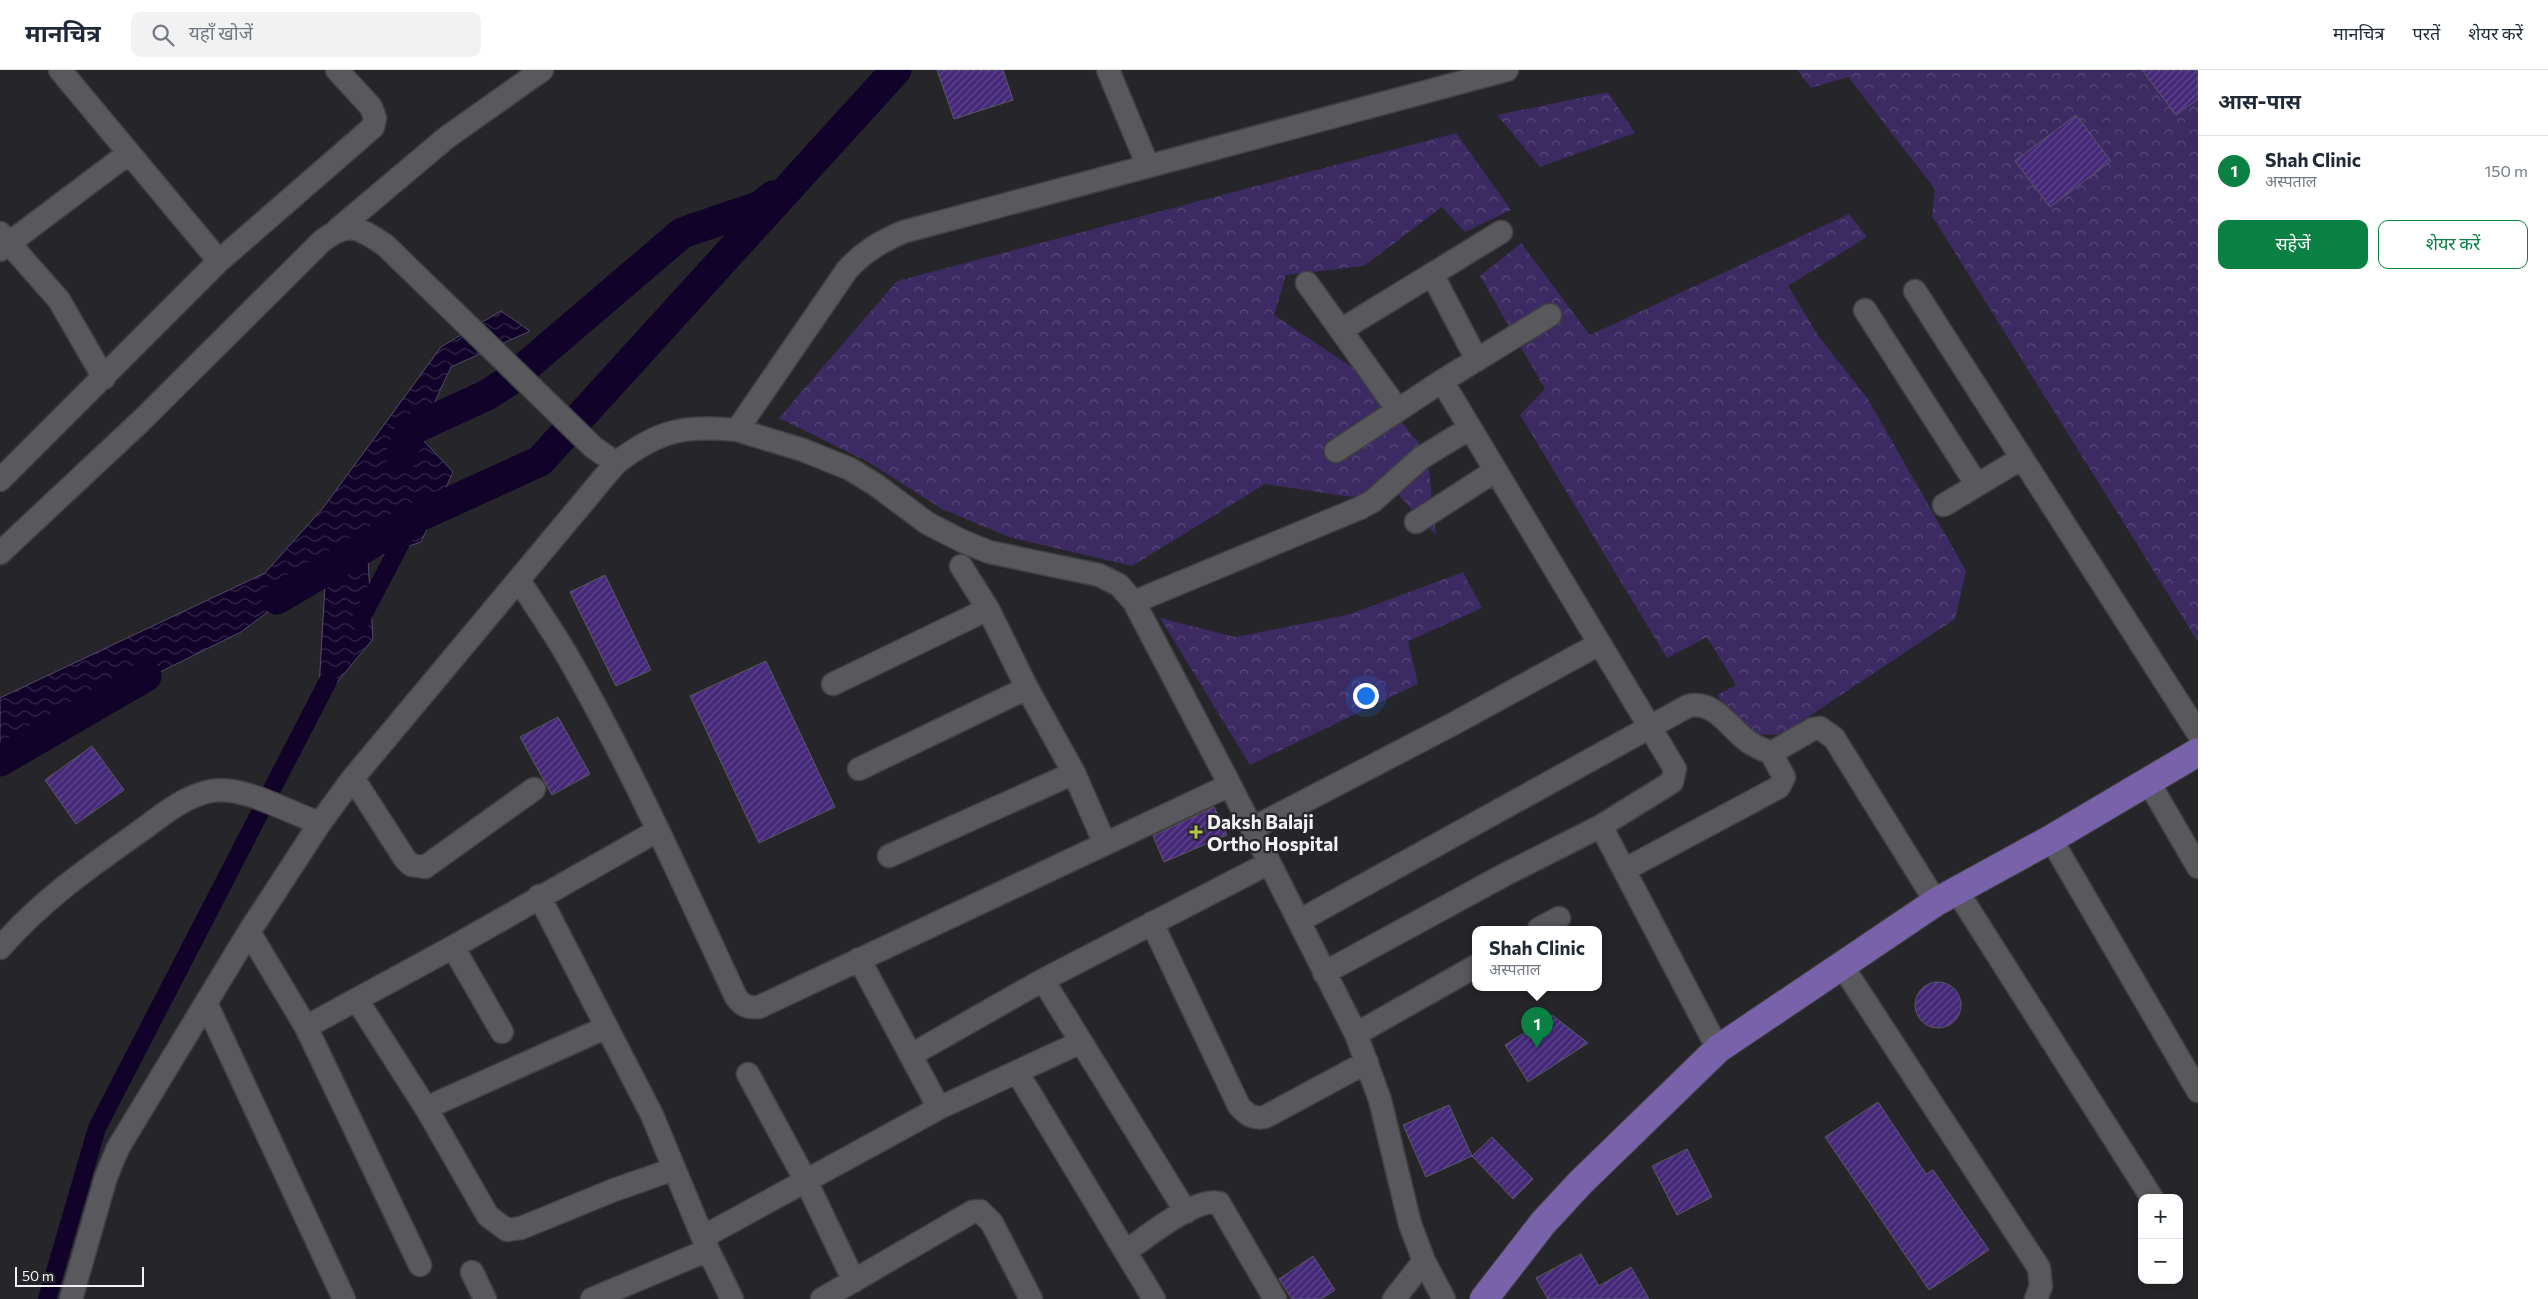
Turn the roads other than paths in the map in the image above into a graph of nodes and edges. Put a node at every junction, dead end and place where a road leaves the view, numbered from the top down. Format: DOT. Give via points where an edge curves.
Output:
graph roads {
  1 [pos="60,70"];
  2 [pos="337,70"];
  3 [pos="542,70"];
  4 [pos="1108,70"];
  5 [pos="1508,70"];
  6 [pos="129,153"];
  7 [pos="1148,166"];
  8 [pos="338,229"];
  9 [pos="1501,232"];
  10 [pos="3,242"];
  11 [pos="219,261"];
  12 [pos="1432,274"];
  13 [pos="1307,283"];
  14 [pos="1914,291"];
  15 [pos="1865,310"];
  16 [pos="1550,315"];
  17 [pos="1341,330"];
  18 [pos="1477,360"];
  19 [pos="104,378"];
  20 [pos="1442,381"];
  21 [pos="1398,410"];
  22 [pos="1470,428"];
  23 [pos="737,430"];
  24 [pos="1336,451"];
  25 [pos="2022,458"];
  26 [pos="616,463"];
  27 [pos="1495,470"];
  28 [pos="0,480"];
  29 [pos="1977,485"];
  30 [pos="1944,504"];
  31 [pos="1416,522"];
  32 [pos="0,553"];
  33 [pos="961,566"];
  34 [pos="518,580"];
  35 [pos="1134,602"];
  36 [pos="988,610"];
  37 [pos="1599,644"];
  38 [pos="833,684"];
  39 [pos="1027,688"];
  40 [pos="1648,726"];
  41 [pos="2198,733"];
  42 [pos="2198,752"];
  43 [pos="1771,753"];
  44 [pos="858,769"];
  45 [pos="1074,773"];
  46 [pos="353,778"];
  47 [pos="2148,781"];
  48 [pos="1230,785"];
  49 [pos="534,789"];
  50 [pos="311,820"];
  51 [pos="1601,826"];
  52 [pos="1252,828"];
  53 [pos="658,831"];
  54 [pos="2052,839"];
  55 [pos="1105,844"];
  56 [pos="889,856"];
  57 [pos="1269,863"];
  58 [pos="2198,867"];
  59 [pos="1624,870"];
  60 [pos="539,896"];
  61 [pos="1946,896"];
  62 [pos="1559,918"];
  63 [pos="1299,921"];
  64 [pos="1152,923"];
  65 [pos="1544,926"];
  66 [pos="249,932"];
  67 [pos="453,947"];
  68 [pos="0,948"];
  69 [pos="859,959"];
  70 [pos="1842,964"];
  71 [pos="1472,968"];
  72 [pos="1324,973"];
  73 [pos="1043,980"];
  74 [pos="357,1000"];
  75 [pos="206,1003"];
  76 [pos="607,1026"];
  77 [pos="306,1027"];
  78 [pos="502,1032"];
  79 [pos="1356,1034"];
  80 [pos="1081,1042"];
  81 [pos="1718,1049"];
  82 [pos="911,1055"];
  83 [pos="1367,1062"];
  84 [pos="1017,1072"];
  85 [pos="748,1074"];
  86 [pos="2198,1091"];
  87 [pos="426,1108"];
  88 [pos="939,1108"];
  89 [pos="674,1169"];
  90 [pos="806,1181"];
  91 [pos="2149,1194"];
  92 [pos="1186,1212"];
  93 [pos="705,1244"];
  94 [pos="1126,1251"];
  95 [pos="1424,1261"];
  96 [pos="420,1265"];
  97 [pos="472,1272"];
  98 [pos="838,1293"];
  99 [pos="1023,1296"];
  100 [pos="71,1299"];
  101 [pos="344,1299"];
  102 [pos="485,1299"];
  103 [pos="592,1299"];
  104 [pos="732,1299"];
  105 [pos="1154,1299"];
  106 [pos="1275,1299"];
  107 [pos="1394,1299"];
  108 [pos="1444,1299"];
  109 [pos="1484,1299"];
  110 [pos="2036,1299"];
  1 -- 6 [label="street"];
  2 -- 11 [label="street" via="371,107 375,118 373,127"];
  3 -- 8 [label="street" via="446,138"];
  4 -- 7 [label="street"];
  5 -- 7 [label="street"];
  6 -- 10 [label="street"];
  6 -- 11 [label="street"];
  7 -- 23 [label="street" via="903,232 881,241 847,270"];
  8 -- 26 [label="street" via="356,228 385,245 593,447"];
  8 -- 32 [label="street"];
  9 -- 12 [label="street"];
  10 -- 19 [label="street" via="59,300"];
  11 -- 19 [label="street"];
  12 -- 17 [label="street"];
  12 -- 18 [label="street"];
  13 -- 17 [label="street"];
  14 -- 25 [label="street"];
  15 -- 29 [label="street"];
  16 -- 18 [label="street"];
  17 -- 21 [label="street"];
  18 -- 20 [label="street"];
  19 -- 28 [label="street"];
  20 -- 21 [label="street"];
  20 -- 22 [label="street"];
  21 -- 24 [label="street"];
  22 -- 27 [label="street"];
  22 -- 35 [label="street" via="1421,458 1360,508"];
  23 -- 26 [label="street" via="692,427 661,435 638,446"];
  23 -- 35 [label="street" via="803,450 850,469 927,523 962,541 989,552 1099,575 1119,585"];
  25 -- 29 [label="street"];
  25 -- 41 [label="street"];
  26 -- 34 [label="street"];
  27 -- 31 [label="street"];
  27 -- 37 [label="street"];
  29 -- 30 [label="street"];
  33 -- 36 [label="street"];
  34 -- 46 [label="street"];
  34 -- 53 [label="street" via="567,655"];
  35 -- 48 [label="street"];
  36 -- 38 [label="street"];
  36 -- 39 [label="street"];
  37 -- 40 [label="street"];
  37 -- 52 [label="street"];
  39 -- 44 [label="street"];
  39 -- 45 [label="street"];
  40 -- 43 [label="street" via="1698,704 1720,715 1754,746"];
  40 -- 51 [label="street" via="1675,769 1675,776 1666,787"];
  40 -- 63 [label="street"];
  42 -- 47 [label="main road"];
  43 -- 59 [label="street" via="1784,777 1779,787"];
  43 -- 61 [label="street" via="1813,729 1820,728 1834,738"];
  45 -- 55 [label="street"];
  45 -- 56 [label="street"];
  46 -- 49 [label="street" via="405,860 419,868 425,867"];
  46 -- 50 [label="street"];
  47 -- 54 [label="main road"];
  47 -- 58 [label="street"];
  48 -- 52 [label="street"];
  48 -- 55 [label="street"];
  50 -- 66 [label="street"];
  50 -- 68 [label="street" via="236,792 212,791 184,800 52,895"];
  51 -- 59 [label="street"];
  51 -- 72 [label="street"];
  52 -- 57 [label="street"];
  53 -- 60 [label="street"];
  53 -- 69 [label="street" via="742,1006 759,1007"];
  54 -- 61 [label="main road"];
  54 -- 86 [label="street"];
  55 -- 69 [label="street"];
  57 -- 63 [label="street"];
  57 -- 64 [label="street"];
  59 -- 81 [label="street"];
  60 -- 67 [label="street"];
  60 -- 76 [label="street"];
  61 -- 70 [label="main road"];
  61 -- 91 [label="street"];
  62 -- 65 [label="street"];
  63 -- 72 [label="street"];
  64 -- 73 [label="street"];
  64 -- 83 [label="street" via="1239,1106 1247,1114 1265,1117"];
  66 -- 75 [label="street"];
  66 -- 77 [label="street"];
  67 -- 74 [label="street"];
  67 -- 78 [label="street"];
  69 -- 82 [label="street"];
  70 -- 81 [label="main road"];
  70 -- 110 [label="street" via="2039,1268 2041,1286"];
  71 -- 79 [label="street"];
  72 -- 79 [label="street"];
  73 -- 80 [label="street"];
  73 -- 82 [label="street"];
  74 -- 77 [label="street"];
  74 -- 87 [label="street"];
  75 -- 100 [label="street" via="118,1148 106,1177"];
  75 -- 101 [label="street"];
  76 -- 87 [label="street"];
  76 -- 89 [label="street" via="652,1115"];
  77 -- 96 [label="street"];
  79 -- 83 [label="street"];
  80 -- 84 [label="street"];
  80 -- 92 [label="street"];
  81 -- 109 [label="main road" via="1543,1222"];
  82 -- 88 [label="street"];
  83 -- 95 [label="street" via="1380,1100 1410,1224"];
  84 -- 88 [label="street"];
  84 -- 94 [label="street"];
  85 -- 90 [label="street"];
  87 -- 89 [label="street" via="488,1216 507,1230 521,1228"];
  88 -- 90 [label="street"];
  89 -- 93 [label="street"];
  90 -- 93 [label="street"];
  90 -- 98 [label="street"];
  92 -- 94 [label="street"];
  92 -- 106 [label="street" via="1210,1201 1219,1203"];
  93 -- 103 [label="street"];
  93 -- 104 [label="street"];
  94 -- 105 [label="street"];
  95 -- 107 [label="street"];
  95 -- 108 [label="street"];
  97 -- 102 [label="street"];
  98 -- 99 [label="street" via="972,1212 980,1211 992,1223"];
}
